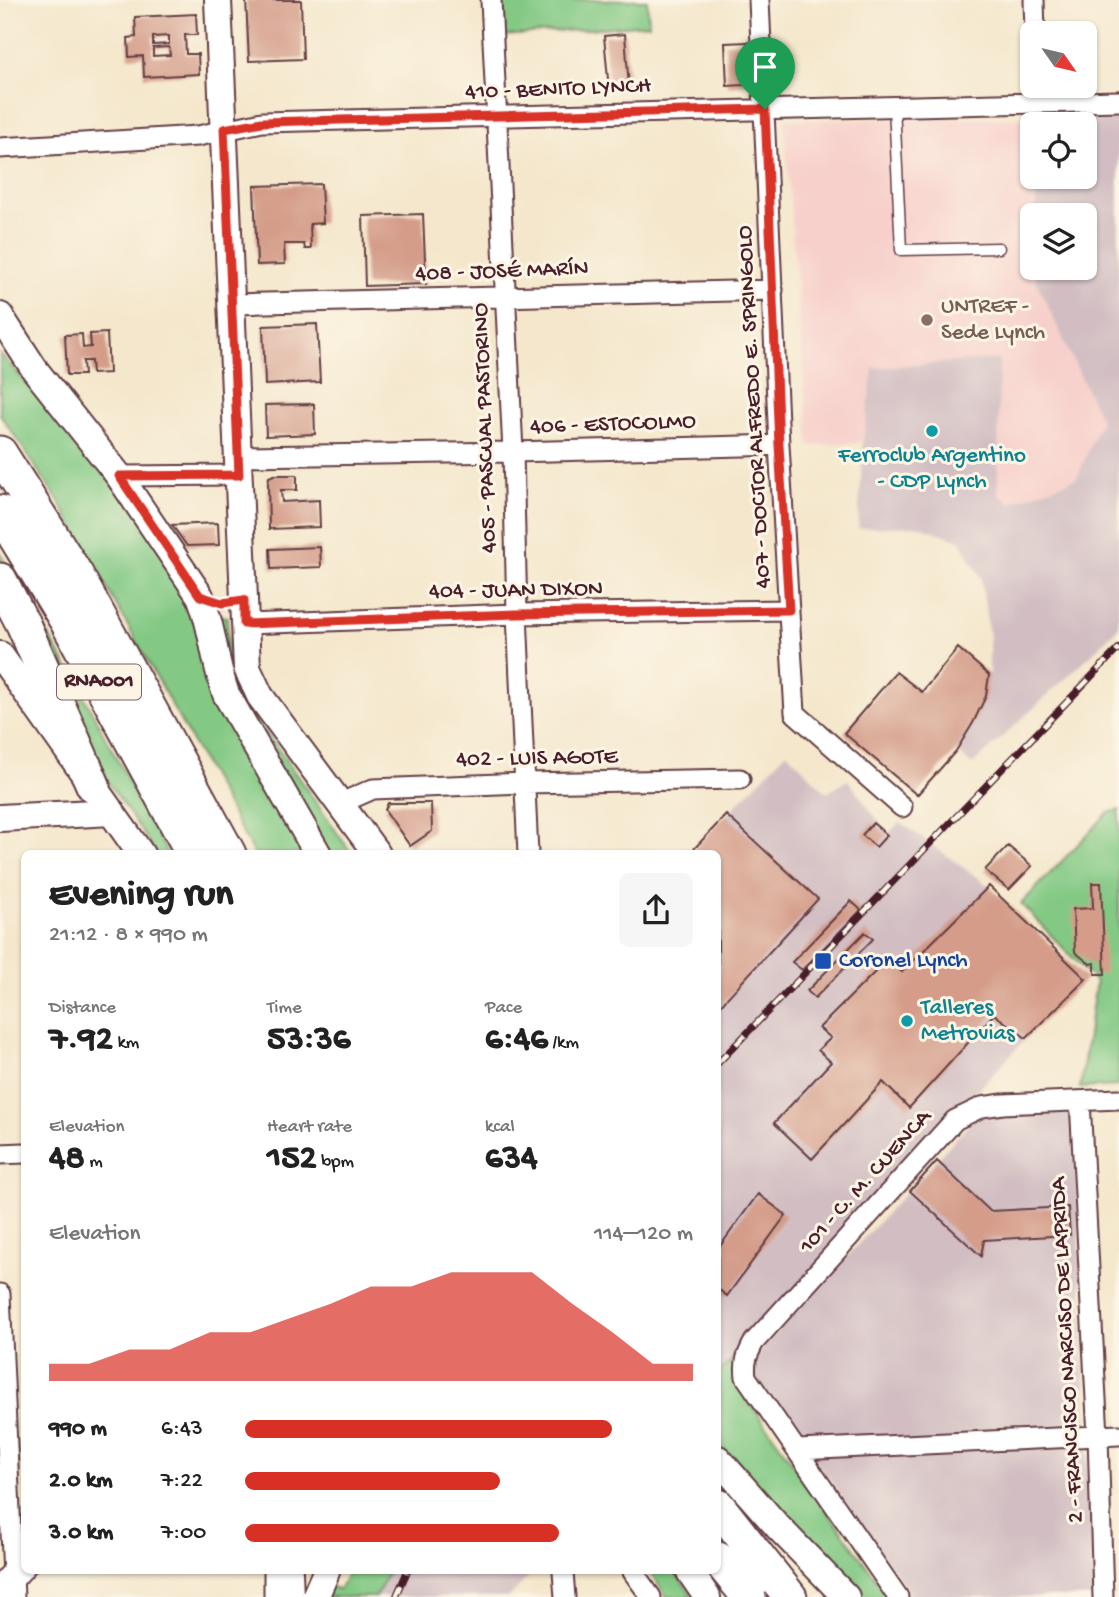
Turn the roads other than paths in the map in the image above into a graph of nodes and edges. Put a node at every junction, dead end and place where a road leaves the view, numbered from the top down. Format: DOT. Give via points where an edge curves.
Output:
graph roads {
  1 [pos="218,0"];
  2 [pos="491,0"];
  3 [pos="759,0"];
  4 [pos="1034,0"];
  5 [pos="1035,21"];
  6 [pos="1020,95"];
  7 [pos="1084,98"];
  8 [pos="1119,101"];
  9 [pos="894,106"];
  10 [pos="765,109"];
  11 [pos="497,117"];
  12 [pos="224,129"];
  13 [pos="0,148"];
  14 [pos="999,248"];
  15 [pos="774,290"];
  16 [pos="505,297"];
  17 [pos="231,304"];
  18 [pos="0,316"];
  19 [pos="0,347"];
  20 [pos="84,429"];
  21 [pos="779,445"];
  22 [pos="513,452"];
  23 [pos="0,453"];
  24 [pos="238,466"];
  25 [pos="119,476"];
  26 [pos="0,512"];
  27 [pos="0,580"];
  28 [pos="200,596"];
  29 [pos="789,610"];
  30 [pos="244,612"];
  31 [pos="517,614"];
  32 [pos="0,655"];
  33 [pos="740,779"];
  34 [pos="524,783"];
  35 [pos="102,798"];
  36 [pos="340,804"];
  37 [pos="902,807"];
  38 [pos="0,817"];
  39 [pos="138,850"];
  40 [pos="191,850"];
  41 [pos="227,850"];
  42 [pos="316,850"];
  43 [pos="374,850"];
  44 [pos="528,850"];
  45 [pos="1119,1099"];
  46 [pos="1080,1101"];
  47 [pos="21,1153"];
  48 [pos="0,1154"];
  49 [pos="0,1294"];
  50 [pos="1119,1435"];
  51 [pos="1098,1436"];
  52 [pos="798,1450"];
  53 [pos="721,1462"];
  54 [pos="11,1487"];
  55 [pos="721,1510"];
  56 [pos="721,1563"];
  57 [pos="274,1574"];
  58 [pos="289,1574"];
  59 [pos="563,1574"];
  60 [pos="634,1574"];
  61 [pos="691,1574"];
  62 [pos="13,1582"];
  63 [pos="274,1597"];
  64 [pos="290,1597"];
  65 [pos="565,1597"];
  66 [pos="651,1597"];
  67 [pos="707,1597"];
  68 [pos="749,1597"];
  69 [pos="789,1597"];
  70 [pos="846,1597"];
  71 [pos="898,1597"];
  72 [pos="1103,1597"];
  1 -- 12 [label="street"];
  2 -- 11 [label="street, 405 - PASCUAL PASTORINO"];
  3 -- 10 [label="street, 407 - DOCTOR ALFREDO E. SPRINGOLO"];
  4 -- 5 [label="street"];
  6 -- 9 [label="street, 410 - BENITO LYNCH"];
  7 -- 8 [label="street, 410 - BENITO LYNCH"];
  9 -- 10 [label="street, 410 - BENITO LYNCH"];
  9 -- 14 [label="lane" via="901,250"];
  10 -- 11 [label="street, 410 - BENITO LYNCH"];
  10 -- 15 [label="street, 407 - DOCTOR ALFREDO E. SPRINGOLO"];
  11 -- 12 [label="street, 410 - BENITO LYNCH" via="262,122"];
  11 -- 16 [label="street, 405 - PASCUAL PASTORINO"];
  12 -- 13 [label="street, 410 - BENITO LYNCH" via="198,136"];
  12 -- 17 [label="street"];
  15 -- 16 [label="street, 408 - JOSÉ MARÍN"];
  15 -- 21 [label="street, 407 - DOCTOR ALFREDO E. SPRINGOLO"];
  16 -- 17 [label="street, 408 - JOSÉ MARÍN"];
  16 -- 22 [label="street, 405 - PASCUAL PASTORINO"];
  17 -- 24 [label="street"];
  18 -- 20 [label="street" via="35,370"];
  19 -- 20 [label="street"];
  20 -- 25 [label="street"];
  21 -- 22 [label="street, 406 - ESTOCOLMO"];
  21 -- 29 [label="street, 407 - DOCTOR ALFREDO E. SPRINGOLO"];
  22 -- 24 [label="street, 406 - ESTOCOLMO"];
  22 -- 31 [label="street, 405 - PASCUAL PASTORINO"];
  23 -- 41 [label="highway, RNA001" via="76,574"];
  24 -- 25 [label="street, 406 - ESTOCOLMO"];
  24 -- 30 [label="street"];
  25 -- 28 [label="street"];
  26 -- 40 [label="highway, RNA001" via="66,620"];
  27 -- 35 [label="highway"];
  28 -- 30 [label="street"];
  28 -- 42 [label="street" via="226,694"];
  29 -- 31 [label="street, 404 - JUAN DIXON"];
  29 -- 37 [label="street, 407 - DOCTOR ALFREDO E. SPRINGOLO" via="795,713"];
  30 -- 31 [label="street, 404 - JUAN DIXON"];
  30 -- 36 [label="street" via="247,668 260,696"];
  31 -- 34 [label="street, 405 - PASCUAL PASTORINO"];
  32 -- 35 [label="street"];
  33 -- 34 [label="street, 402 - LUIS AGOTE"];
  34 -- 36 [label="street, 402 - LUIS AGOTE" via="373,789"];
  34 -- 44 [label="street, 405 - PASCUAL PASTORINO"];
  35 -- 38 [label="street"];
  35 -- 39 [label="street"];
  36 -- 43 [label="street"];
  45 -- 46 [label="street, 101 - C. M. CUENCA"];
  46 -- 51 [label="street, 2 - FRANCISCO NARCISO DE LAPRIDA"];
  46 -- 52 [label="street, 101 - C. M. CUENCA" via="982,1107 955,1121 754,1342 744,1364 746,1377"];
  47 -- 48 [label="street"];
  49 -- 54 [label="street"];
  50 -- 51 [label="street"];
  51 -- 52 [label="street"];
  51 -- 72 [label="street, 2 - FRANCISCO NARCISO DE LAPRIDA"];
  52 -- 71 [label="street"];
  53 -- 70 [label="street"];
  54 -- 62 [label="street"];
  55 -- 69 [label="highway"];
  56 -- 68 [label="highway"];
  57 -- 63 [label="street"];
  58 -- 64 [label="street"];
  59 -- 65 [label="street"];
  60 -- 66 [label="street"];
  61 -- 67 [label="street"];
}
